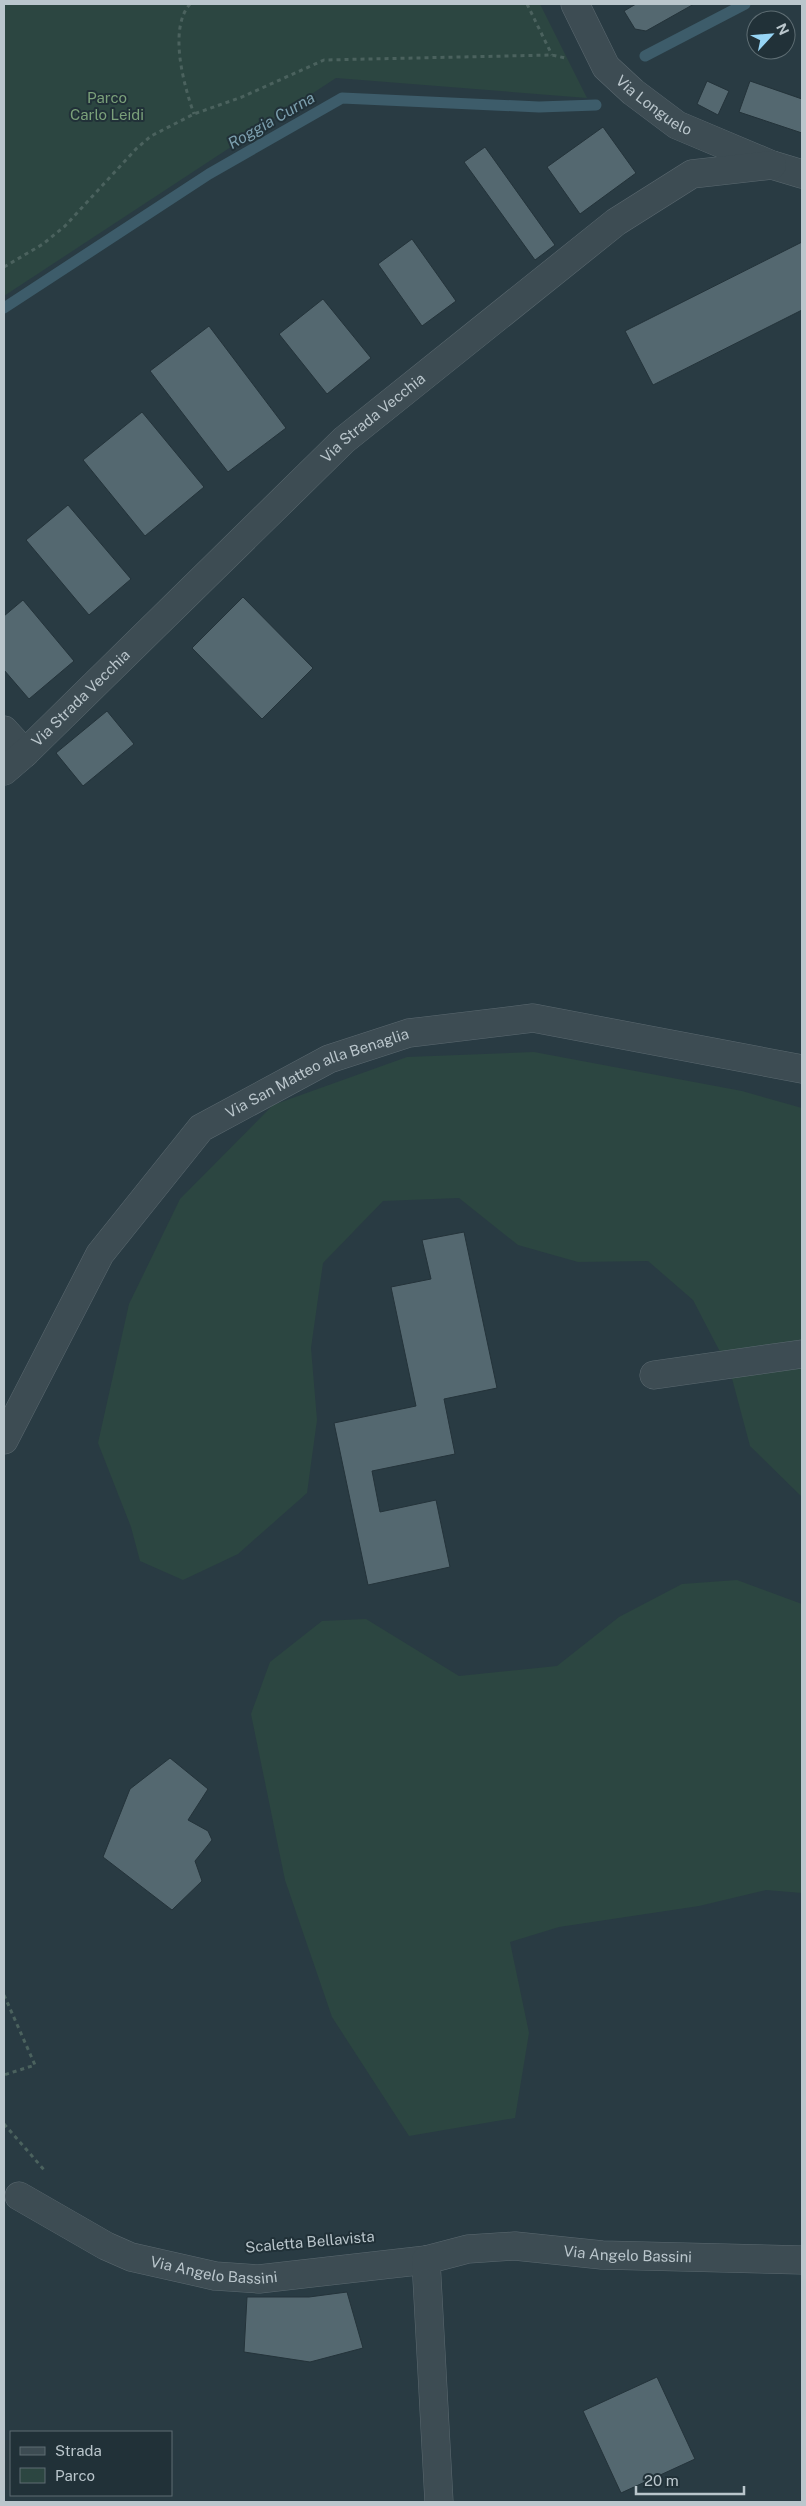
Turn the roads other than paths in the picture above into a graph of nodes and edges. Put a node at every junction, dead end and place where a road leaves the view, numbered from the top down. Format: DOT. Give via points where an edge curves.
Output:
graph roads {
  1 [pos="575,4"];
  2 [pos="772,165"];
  3 [pos="802,174"];
  4 [pos="4,730"];
  5 [pos="25,753"];
  6 [pos="4,771"];
  7 [pos="802,1069"];
  8 [pos="802,1354"];
  9 [pos="654,1375"];
  10 [pos="4,1440"];
  11 [pos="19,2196"];
  12 [pos="426,2260"];
  13 [pos="802,2260"];
  14 [pos="439,2502"];
  1 -- 2 [label="street, Via Longuelo" via="606,67 633,92 677,125"];
  2 -- 3 [label="street, Via Longuelo"];
  2 -- 5 [label="street, Via Strada Vecchia" via="692,174 616,222 344,440"];
  4 -- 5 [label="street, Via Strada Vecchia"];
  5 -- 6 [label="street, Via Strada Vecchia"];
  7 -- 10 [label="street, Via San Matteo alla Benaglia" via="533,1018 410,1033 329,1059 201,1128 100,1254"];
  8 -- 9 [label="street"];
  11 -- 12 [label="street, Via Angelo Bassini" via="131,2257 215,2276 259,2279"];
  12 -- 13 [label="street, Via Angelo Bassini" via="468,2249 515,2246 602,2255"];
  12 -- 14 [label="street"];
}
